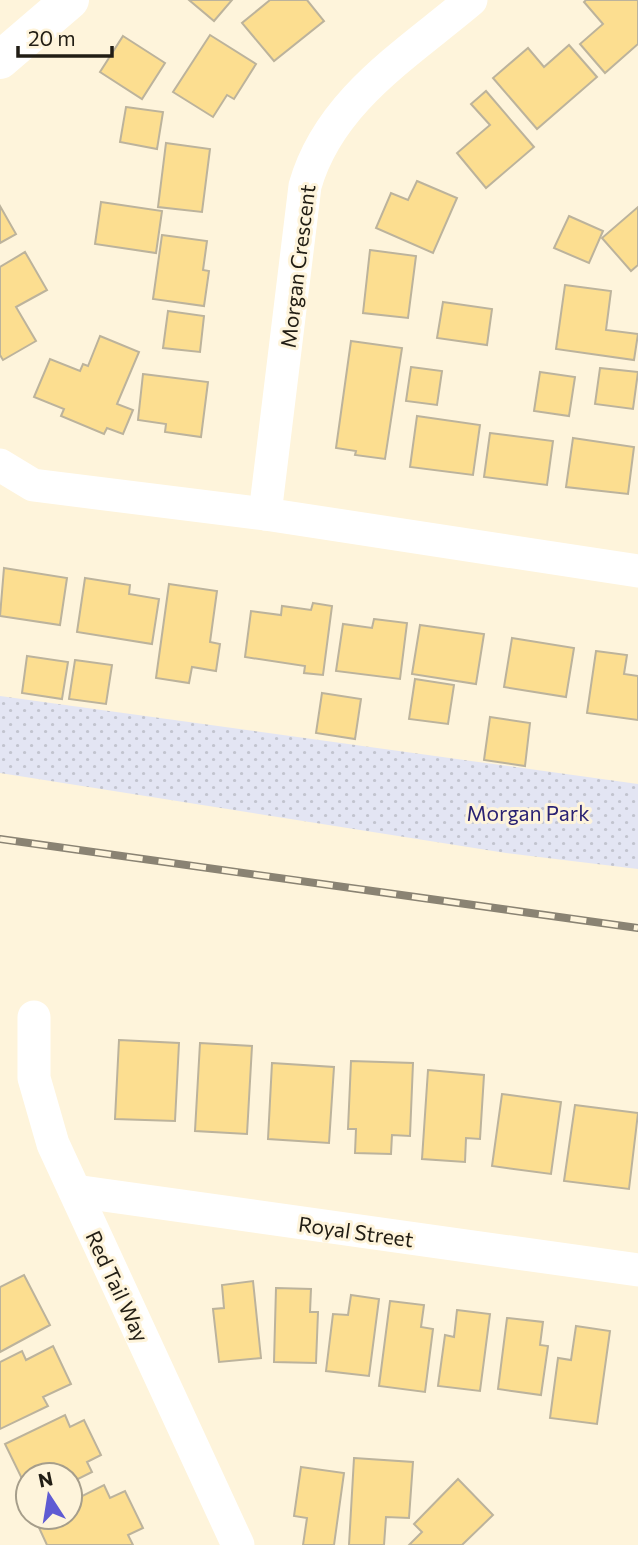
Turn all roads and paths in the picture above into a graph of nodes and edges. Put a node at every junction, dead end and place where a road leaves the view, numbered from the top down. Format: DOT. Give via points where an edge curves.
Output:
graph roads {
  1 [pos="70,0"];
  2 [pos="471,0"];
  3 [pos="0,60"];
  4 [pos="0,465"];
  5 [pos="265,514"];
  6 [pos="638,571"];
  7 [pos="34,1017"];
  8 [pos="75,1191"];
  9 [pos="638,1270"];
  10 [pos="238,1545"];
  1 -- 3 [label="main road"];
  2 -- 5 [label="street, Morgan Crescent" via="349,104 311,164"];
  4 -- 5 [label="street" via="33,485"];
  5 -- 6 [label="street"];
  7 -- 8 [label="street, Red Tail Way" via="38,1098"];
  8 -- 9 [label="street, Royal Street"];
  8 -- 10 [label="street, Red Tail Way"];
}
